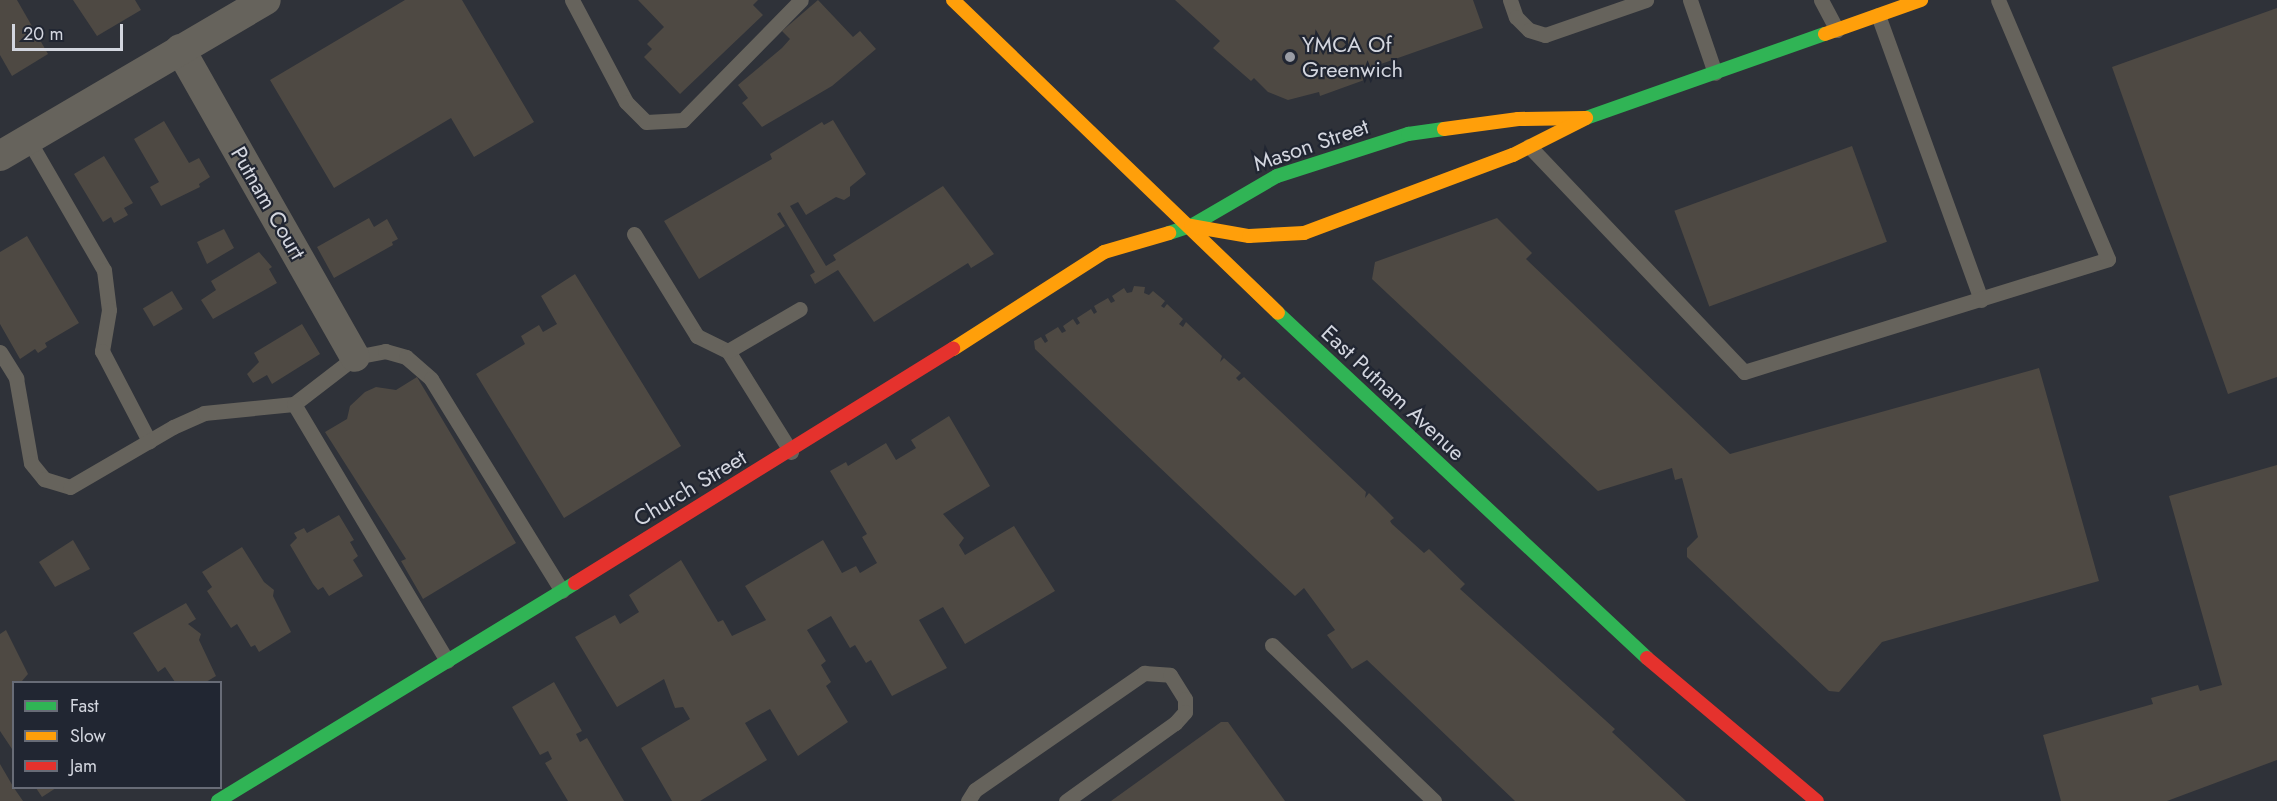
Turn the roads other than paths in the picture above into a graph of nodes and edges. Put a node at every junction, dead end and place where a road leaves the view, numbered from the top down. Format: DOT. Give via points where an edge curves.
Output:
graph roads {
  1 [pos="266,0"];
  2 [pos="572,0"];
  3 [pos="801,0"];
  4 [pos="953,0"];
  5 [pos="1510,0"];
  6 [pos="1646,0"];
  7 [pos="1690,0"];
  8 [pos="1821,0"];
  9 [pos="1921,0"];
  10 [pos="1998,0"];
  11 [pos="1878,15"];
  12 [pos="1837,30"];
  13 [pos="180,49"];
  14 [pos="1715,73"];
  15 [pos="1585,118"];
  16 [pos="28,140"];
  17 [pos="1529,146"];
  18 [pos="0,156"];
  19 [pos="1191,226"];
  20 [pos="634,234"];
  21 [pos="1981,300"];
  22 [pos="800,309"];
  23 [pos="728,351"];
  24 [pos="0,352"];
  25 [pos="355,357"];
  26 [pos="294,404"];
  27 [pos="149,441"];
  28 [pos="791,452"];
  29 [pos="562,591"];
  30 [pos="1272,645"];
  31 [pos="447,661"];
  32 [pos="218,801"];
  33 [pos="968,801"];
  34 [pos="1066,801"];
  35 [pos="1434,801"];
  36 [pos="1817,801"];
  1 -- 13 [label="street"];
  2 -- 3 [label="lane" via="626,102 646,122 683,120"];
  4 -- 19 [label="street, East Putnam Avenue"];
  5 -- 6 [label="lane" via="1516,17 1529,30 1545,35"];
  7 -- 14 [label="lane"];
  8 -- 12 [label="lane"];
  9 -- 11 [label="street, Mason Street"];
  10 -- 21 [label="lane" via="2108,259"];
  11 -- 12 [label="street, Mason Street"];
  11 -- 21 [label="lane"];
  12 -- 14 [label="street, Mason Street"];
  13 -- 16 [label="street"];
  13 -- 25 [label="street, Putnam Court"];
  14 -- 15 [label="street, Mason Street"];
  15 -- 17 [label="street, Mason Street"];
  15 -- 19 [label="street, Mason Street" via="1518,118 1408,134 1269,180"];
  16 -- 18 [label="street"];
  16 -- 27 [label="lane" via="104,270 109,310 102,351"];
  17 -- 19 [label="street, Mason Street" via="1304,233 1248,236"];
  17 -- 21 [label="lane" via="1744,372"];
  19 -- 28 [label="street, Church Street" via="1093,258"];
  19 -- 36 [label="street, East Putnam Avenue" via="1375,406 1607,621"];
  20 -- 23 [label="lane" via="697,336"];
  22 -- 23 [label="lane"];
  23 -- 28 [label="lane"];
  24 -- 27 [label="lane" via="16,378 31,463 44,478 70,487"];
  25 -- 26 [label="lane"];
  25 -- 29 [label="lane" via="385,351 406,357 431,379"];
  26 -- 27 [label="lane" via="204,413"];
  26 -- 31 [label="lane"];
  28 -- 29 [label="street, Church Street"];
  29 -- 31 [label="street, Church Street"];
  30 -- 35 [label="lane"];
  31 -- 32 [label="street, Church Street"];
  33 -- 34 [label="lane" via="975,790 1144,673 1170,675 1185,699 1185,712"];
}
